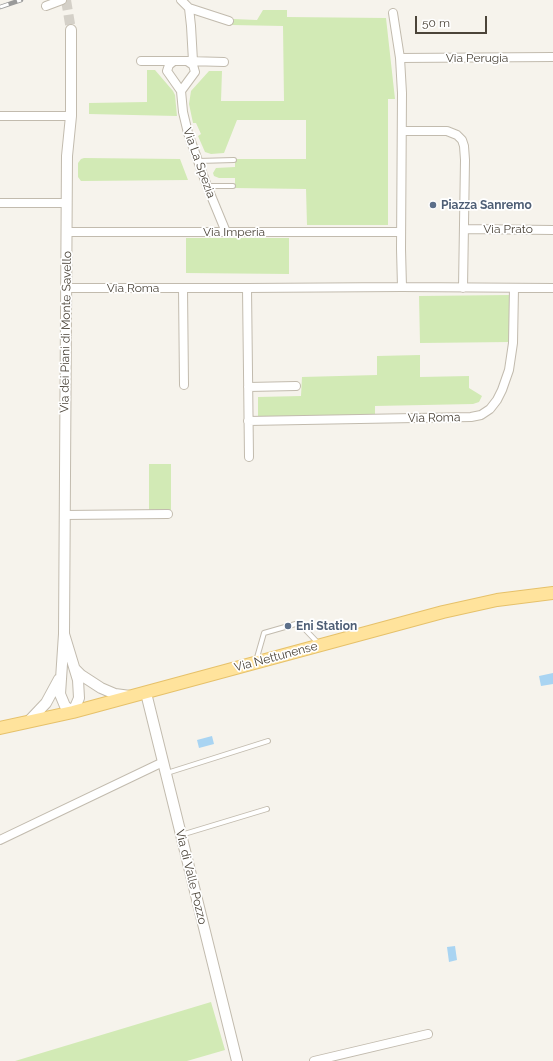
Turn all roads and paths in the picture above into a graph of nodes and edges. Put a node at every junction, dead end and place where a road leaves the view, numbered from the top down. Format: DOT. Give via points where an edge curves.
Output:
graph roads {
  1 [pos="62,0"];
  2 [pos="181,0"];
  3 [pos="46,6"];
  4 [pos="189,8"];
  5 [pos="393,13"];
  6 [pos="229,21"];
  7 [pos="71,30"];
  8 [pos="553,57"];
  9 [pos="400,58"];
  10 [pos="142,61"];
  11 [pos="156,61"];
  12 [pos="174,61"];
  13 [pos="190,61"];
  14 [pos="205,62"];
  15 [pos="224,62"];
  16 [pos="167,71"];
  17 [pos="195,72"];
  18 [pos="181,91"];
  19 [pos="0,116"];
  20 [pos="71,116"];
  21 [pos="402,131"];
  22 [pos="234,160"];
  23 [pos="198,161"];
  24 [pos="207,186"];
  25 [pos="233,186"];
  26 [pos="0,203"];
  27 [pos="67,203"];
  28 [pos="464,229"];
  29 [pos="553,230"];
  30 [pos="68,232"];
  31 [pos="226,232"];
  32 [pos="401,232"];
  33 [pos="402,287"];
  34 [pos="67,288"];
  35 [pos="183,288"];
  36 [pos="247,288"];
  37 [pos="463,288"];
  38 [pos="514,288"];
  39 [pos="553,288"];
  40 [pos="184,385"];
  41 [pos="296,386"];
  42 [pos="248,387"];
  43 [pos="248,421"];
  44 [pos="249,457"];
  45 [pos="168,514"];
  46 [pos="64,515"];
  47 [pos="553,593"];
  48 [pos="64,634"];
  49 [pos="320,645"];
  50 [pos="256,663"];
  51 [pos="75,668"];
  52 [pos="61,676"];
  53 [pos="146,693"];
  54 [pos="132,696"];
  55 [pos="73,712"];
  56 [pos="28,722"];
  57 [pos="0,728"];
  58 [pos="268,741"];
  59 [pos="163,762"];
  60 [pos="166,773"];
  61 [pos="267,809"];
  62 [pos="181,835"];
  63 [pos="0,840"];
  64 [pos="428,1034"];
  65 [pos="237,1061"];
  66 [pos="314,1061"];
  1 -- 3 [label="street"];
  2 -- 4 [label="street"];
  4 -- 6 [label="street"];
  4 -- 13 [label="street"];
  5 -- 9 [label="street"];
  7 -- 20 [label="street, Via dei Piani di Monte Savello"];
  8 -- 9 [label="street, Via Perugia"];
  9 -- 21 [label="street"];
  10 -- 11 [label="street"];
  11 -- 12 [label="street"];
  11 -- 16 [label="street, Via La Spezia"];
  12 -- 13 [label="street"];
  12 -- 16 [label="street"];
  13 -- 14 [label="street"];
  13 -- 17 [label="street"];
  14 -- 15 [label="street"];
  14 -- 17 [label="street"];
  16 -- 18 [label="street, Via La Spezia"];
  17 -- 18 [label="street"];
  18 -- 23 [label="street, Via La Spezia" via="184,119"];
  19 -- 20 [label="street"];
  20 -- 27 [label="street, Via dei Piani di Monte Savello" via="67,156"];
  21 -- 28 [label="street" via="447,131 457,134 462,140 465,160"];
  21 -- 32 [label="street"];
  22 -- 23 [label="lane"];
  23 -- 24 [label="street, Via La Spezia"];
  24 -- 25 [label="lane"];
  24 -- 31 [label="street, Via La Spezia"];
  26 -- 27 [label="street"];
  27 -- 30 [label="street, Via dei Piani di Monte Savello"];
  28 -- 29 [label="street, Via Prato"];
  28 -- 37 [label="street"];
  30 -- 31 [label="street, Via Imperia"];
  30 -- 34 [label="street, Via dei Piani di Monte Savello"];
  31 -- 32 [label="street, Via Imperia"];
  32 -- 33 [label="street"];
  33 -- 36 [label="street, Via Roma"];
  33 -- 37 [label="street, Via Roma"];
  34 -- 35 [label="street, Via Roma"];
  34 -- 46 [label="street, Via dei Piani di Monte Savello"];
  35 -- 36 [label="street, Via Roma"];
  35 -- 40 [label="street"];
  36 -- 42 [label="street"];
  37 -- 38 [label="street, Via Roma"];
  38 -- 39 [label="street, Via Roma"];
  38 -- 43 [label="street, Via Roma" via="513,343 509,370 497,400 481,415"];
  41 -- 42 [label="street"];
  42 -- 43 [label="street"];
  43 -- 44 [label="street"];
  45 -- 46 [label="street"];
  46 -- 48 [label="street, Via dei Piani di Monte Savello"];
  47 -- 49 [label="main road, Via Nettunense" via="497,600 443,612"];
  48 -- 51 [label="street"];
  48 -- 52 [label="street"];
  49 -- 50 [label="main road, Via Nettunense"];
  49 -- 50 [label="lane" via="299,623 264,633"];
  50 -- 53 [label="main road, Via Nettunense"];
  51 -- 54 [label="street" via="101,688 115,694"];
  51 -- 55 [label="street" via="79,698"];
  52 -- 55 [label="street" via="61,698 65,706"];
  52 -- 56 [label="street" via="50,697"];
  53 -- 54 [label="main road, Via Nettunense"];
  53 -- 59 [label="street, Via di Valle Pozzo"];
  54 -- 55 [label="main road, Via Nettunense"];
  55 -- 56 [label="main road, Via Nettunense"];
  56 -- 57 [label="main road, Via Nettunense"];
  58 -- 60 [label="lane"];
  59 -- 60 [label="street, Via di Valle Pozzo"];
  59 -- 63 [label="street"];
  60 -- 62 [label="street, Via di Valle Pozzo"];
  61 -- 62 [label="lane"];
  62 -- 65 [label="street, Via di Valle Pozzo"];
  64 -- 66 [label="street"];
}
